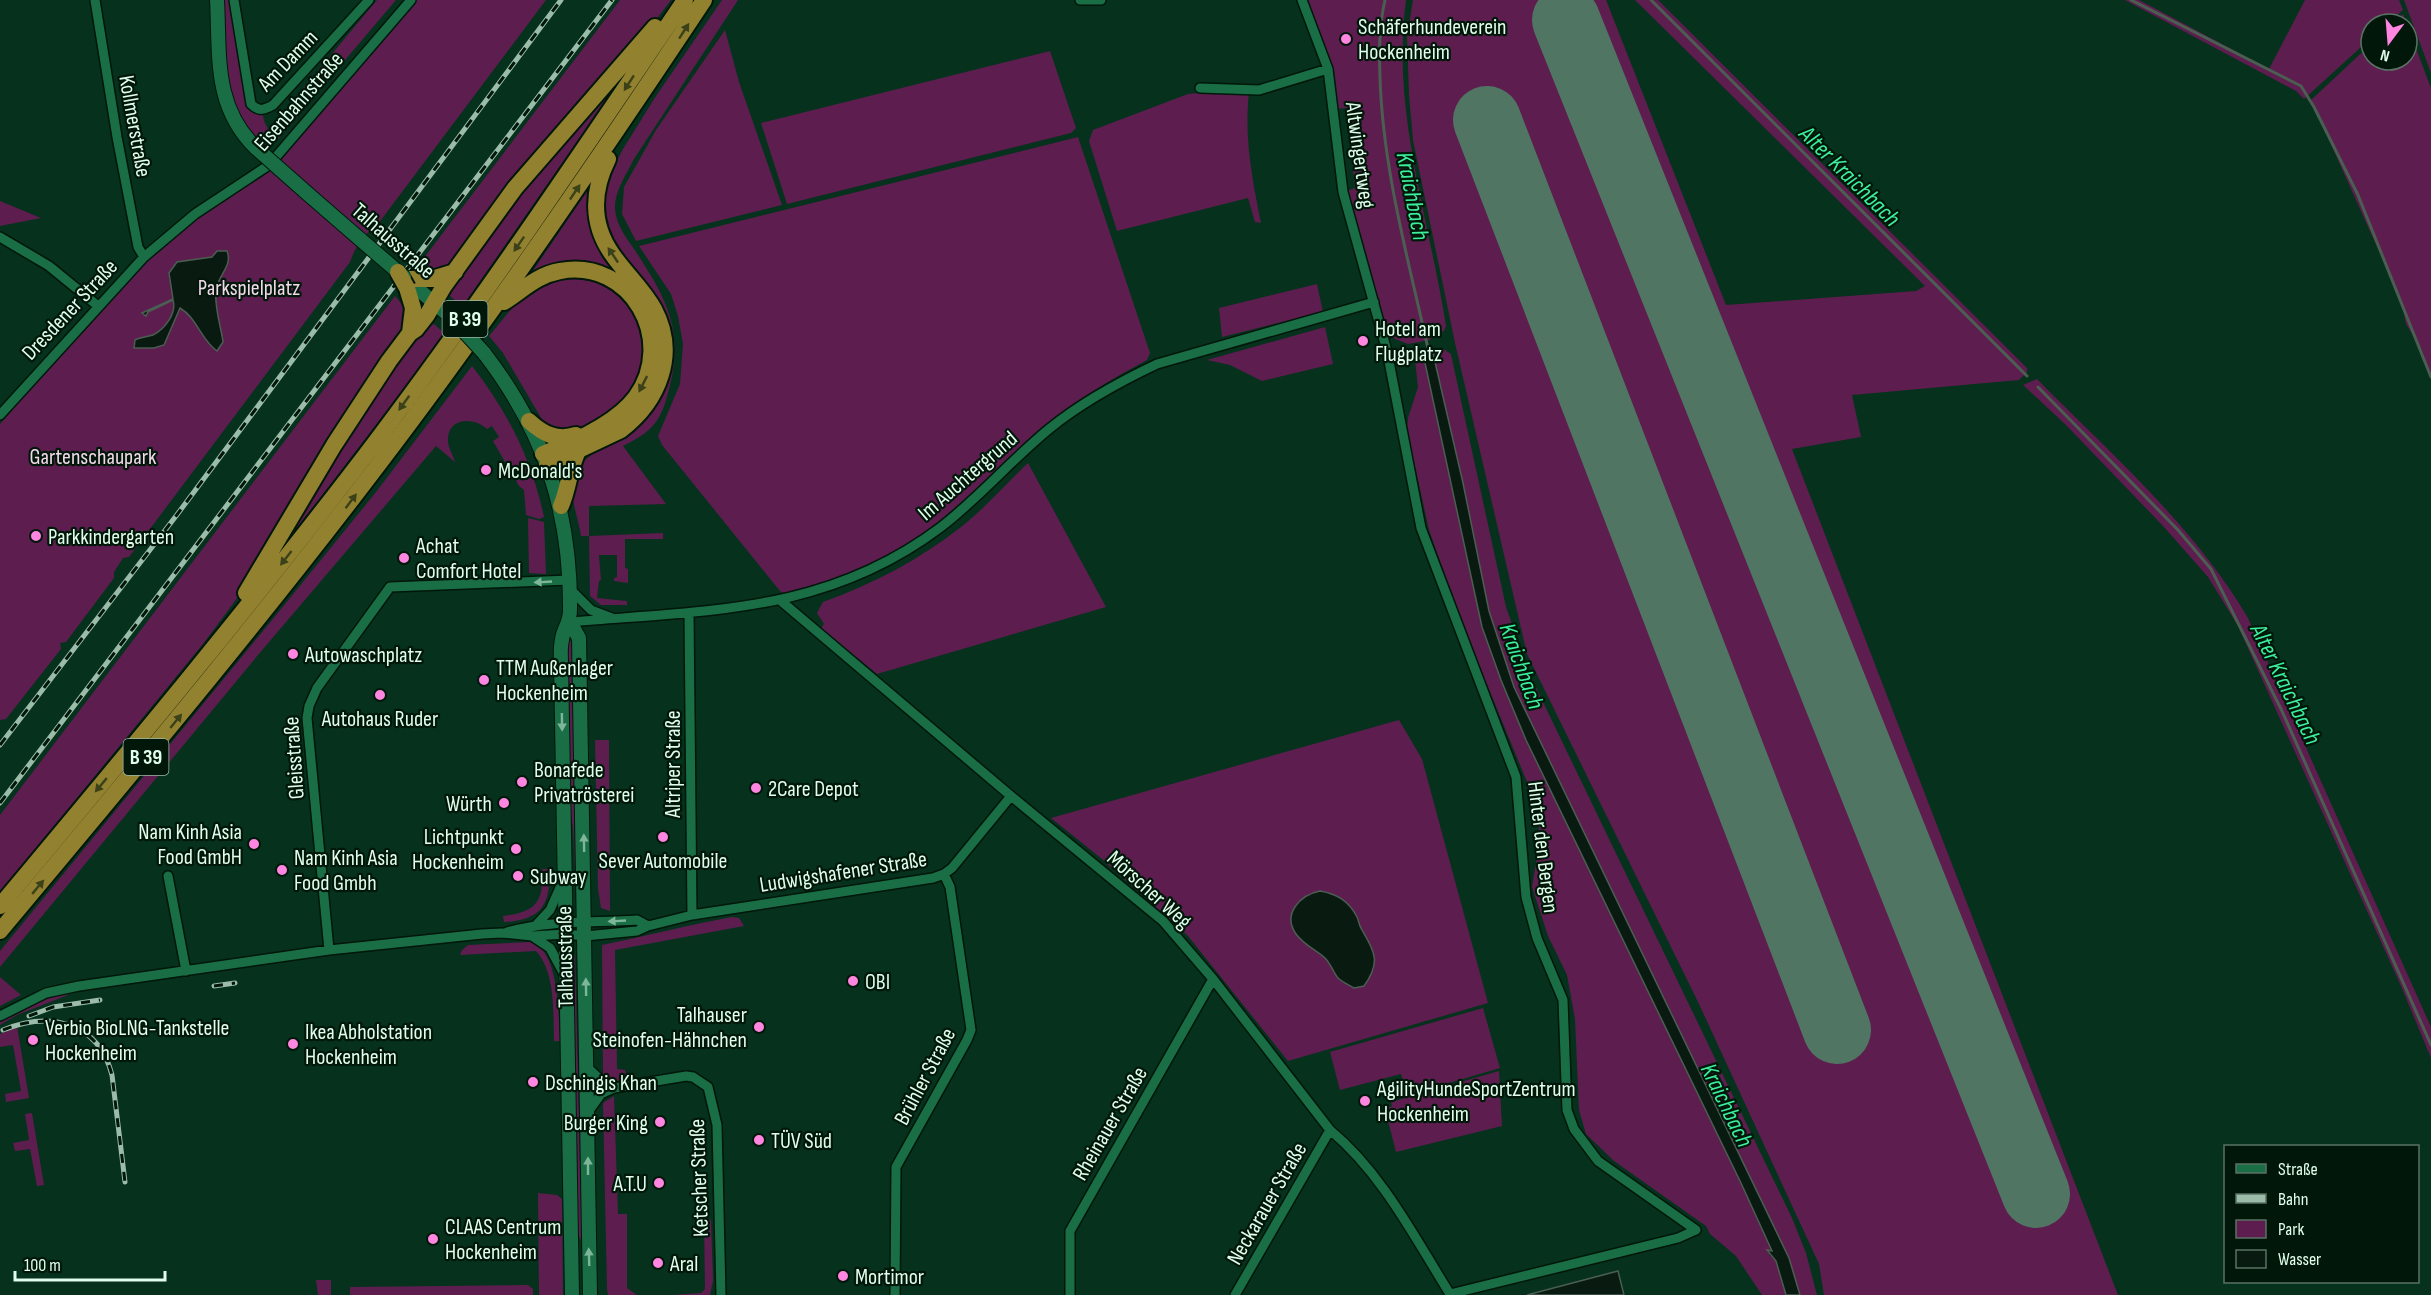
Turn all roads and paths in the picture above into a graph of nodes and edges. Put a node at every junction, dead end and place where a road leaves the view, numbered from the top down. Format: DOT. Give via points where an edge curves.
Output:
graph roads {
  1 [pos="95,0"];
  2 [pos="217,0"];
  3 [pos="234,0"];
  4 [pos="369,0"];
  5 [pos="411,0"];
  6 [pos="685,0"];
  7 [pos="704,0"];
  8 [pos="1080,0"];
  9 [pos="1101,0"];
  10 [pos="1302,0"];
  11 [pos="1328,69"];
  12 [pos="1200,88"];
  13 [pos="640,96"];
  14 [pos="0,237"];
  15 [pos="144,256"];
  16 [pos="454,272"];
  17 [pos="404,280"];
  18 [pos="1374,302"];
  19 [pos="434,303"];
  20 [pos="99,306"];
  21 [pos="493,309"];
  22 [pos="410,333"];
  23 [pos="1387,351"];
  24 [pos="0,415"];
  25 [pos="529,422"];
  26 [pos="588,432"];
  27 [pos="578,451"];
  28 [pos="545,460"];
  29 [pos="561,506"];
  30 [pos="569,584"];
  31 [pos="781,601"];
  32 [pos="689,613"];
  33 [pos="614,618"];
  34 [pos="570,622"];
  35 [pos="231,627"];
  36 [pos="1011,796"];
  37 [pos="944,874"];
  38 [pos="168,876"];
  39 [pos="565,878"];
  40 [pos="0,906"];
  41 [pos="692,915"];
  42 [pos="537,924"];
  43 [pos="566,929"];
  44 [pos="585,929"];
  45 [pos="0,932"];
  46 [pos="502,933"];
  47 [pos="532,936"];
  48 [pos="329,950"];
  49 [pos="186,971"];
  50 [pos="1213,980"];
  51 [pos="567,981"];
  52 [pos="0,1016"];
  53 [pos="586,1067"];
  54 [pos="614,1088"];
  55 [pos="588,1112"];
  56 [pos="1330,1130"];
  57 [pos="1450,1294"];
  58 [pos="572,1295"];
  59 [pos="590,1295"];
  60 [pos="721,1295"];
  61 [pos="895,1295"];
  62 [pos="1070,1295"];
  63 [pos="1235,1295"];
  1 -- 15 [label="street, Kollmerstraße" via="138,247"];
  2 -- 17 [label="main road, Talhausstraße, bridge" via="223,93 241,134"];
  3 -- 4 [label="street, Am Damm" via="251,104 262,110 273,105"];
  5 -- 15 [label="street, Eisenbahnstraße" via="269,165 195,213"];
  6 -- 16 [label="highway" via="662,20 534,165"];
  6 -- 35 [label="highway, B 39, one-way" via="456,331"];
  13 -- 7 [label="highway, B 39, one-way"];
  8 -- 9 [label="street"];
  10 -- 11 [label="street, Altwingertweg"];
  11 -- 12 [label="street" via="1259,90"];
  11 -- 18 [label="street, Altwingertweg" via="1342,192"];
  21 -- 13 [label="highway, B 39, one-way"];
  27 -- 13 [label="highway, one-way" via="621,430 643,410 660,382 664,360 660,324 654,309 611,254 597,222 595,194 601,172"];
  14 -- 20 [label="street" via="49,266"];
  15 -- 20 [label="street, Dresdener Straße"];
  16 -- 17 [label="highway" via="432,279"];
  16 -- 19 [label="highway"];
  17 -- 19 [label="main road, Talhausstraße"];
  17 -- 22 [label="highway, B 39" via="413,308"];
  18 -- 23 [label="street, Altwingertweg"];
  18 -- 31 [label="street, Im Auchtergrund" via="1157,364 1125,379 1049,429 975,499 914,546 861,575"];
  19 -- 22 [label="highway, B 39"];
  19 -- 25 [label="main road, Talhausstraße, bridge" via="506,380"];
  20 -- 24 [label="street, Dresdener Straße"];
  21 -- 26 [label="highway, one-way" via="538,278 567,270 604,276 638,304 649,324 653,350 648,374 635,399"];
  45 -- 21 [label="highway, B 39, one-way" via="290,580"];
  22 -- 35 [label="highway, B 39" via="334,445 246,593"];
  23 -- 57 [label="street, Hinter den Bergen" via="1421,528 1516,777 1526,897 1537,938 1563,1000 1570,1120 1598,1161 1696,1230 1678,1238"];
  25 -- 26 [label="highway" via="540,432 553,436 567,438"];
  25 -- 28 [label="main road, Talhausstraße"];
  26 -- 28 [label="highway"];
  27 -- 28 [label="highway"];
  27 -- 29 [label="highway"];
  28 -- 29 [label="main road, Talhausstraße"];
  29 -- 30 [label="main road, Talhausstraße"];
  30 -- 33 [label="street" via="591,610"];
  30 -- 34 [label="main road, Talhausstraße"];
  30 -- 48 [label="street, Gleisstraße, one-way" via="390,587 312,696 308,718"];
  31 -- 32 [label="street, Im Auchtergrund"];
  31 -- 36 [label="street, Mörscher Weg"];
  32 -- 33 [label="street, Im Auchtergrund"];
  32 -- 41 [label="street, Altriper Straße"];
  33 -- 34 [label="street, Im Auchtergrund"];
  34 -- 39 [label="main road, Talhausstraße, one-way" via="561,639"];
  44 -- 34 [label="main road, Talhausstraße, one-way" via="579,638"];
  35 -- 40 [label="highway, B 39, one-way"];
  36 -- 37 [label="street, Ludwigshafener Straße"];
  36 -- 50 [label="street, Mörscher Weg" via="1162,921"];
  37 -- 41 [label="street, Ludwigshafener Straße"];
  37 -- 61 [label="street, Brühler Straße" via="950,887 971,1030 897,1167"];
  38 -- 49 [label="street"];
  39 -- 42 [label="street" via="550,910"];
  39 -- 43 [label="main road, Talhausstraße"];
  41 -- 44 [label="street, Ludwigshafener Straße" via="637,931"];
  42 -- 43 [label="street"];
  42 -- 46 [label="street"];
  43 -- 44 [label="street, Ludwigshafener Straße"];
  43 -- 47 [label="street"];
  43 -- 51 [label="main road, Talhausstraße"];
  53 -- 44 [label="main road, Talhausstraße, one-way"];
  46 -- 47 [label="street"];
  46 -- 48 [label="street"];
  47 -- 51 [label="street" via="550,948"];
  48 -- 49 [label="street"];
  49 -- 52 [label="street" via="46,993"];
  50 -- 56 [label="street, Mörscher Weg"];
  50 -- 62 [label="street, Rheinauer Straße" via="1070,1231"];
  51 -- 58 [label="main road, Talhausstraße"];
  53 -- 54 [label="street"];
  53 -- 55 [label="main road, Talhausstraße"];
  54 -- 55 [label="street" via="601,1094"];
  54 -- 60 [label="street, Ketscher Straße" via="686,1076 708,1087 717,1125"];
  59 -- 55 [label="main road, Talhausstraße, one-way"];
  56 -- 57 [label="street, Mörscher Weg" via="1371,1172"];
  56 -- 63 [label="street, Neckarauer Straße"];
}
